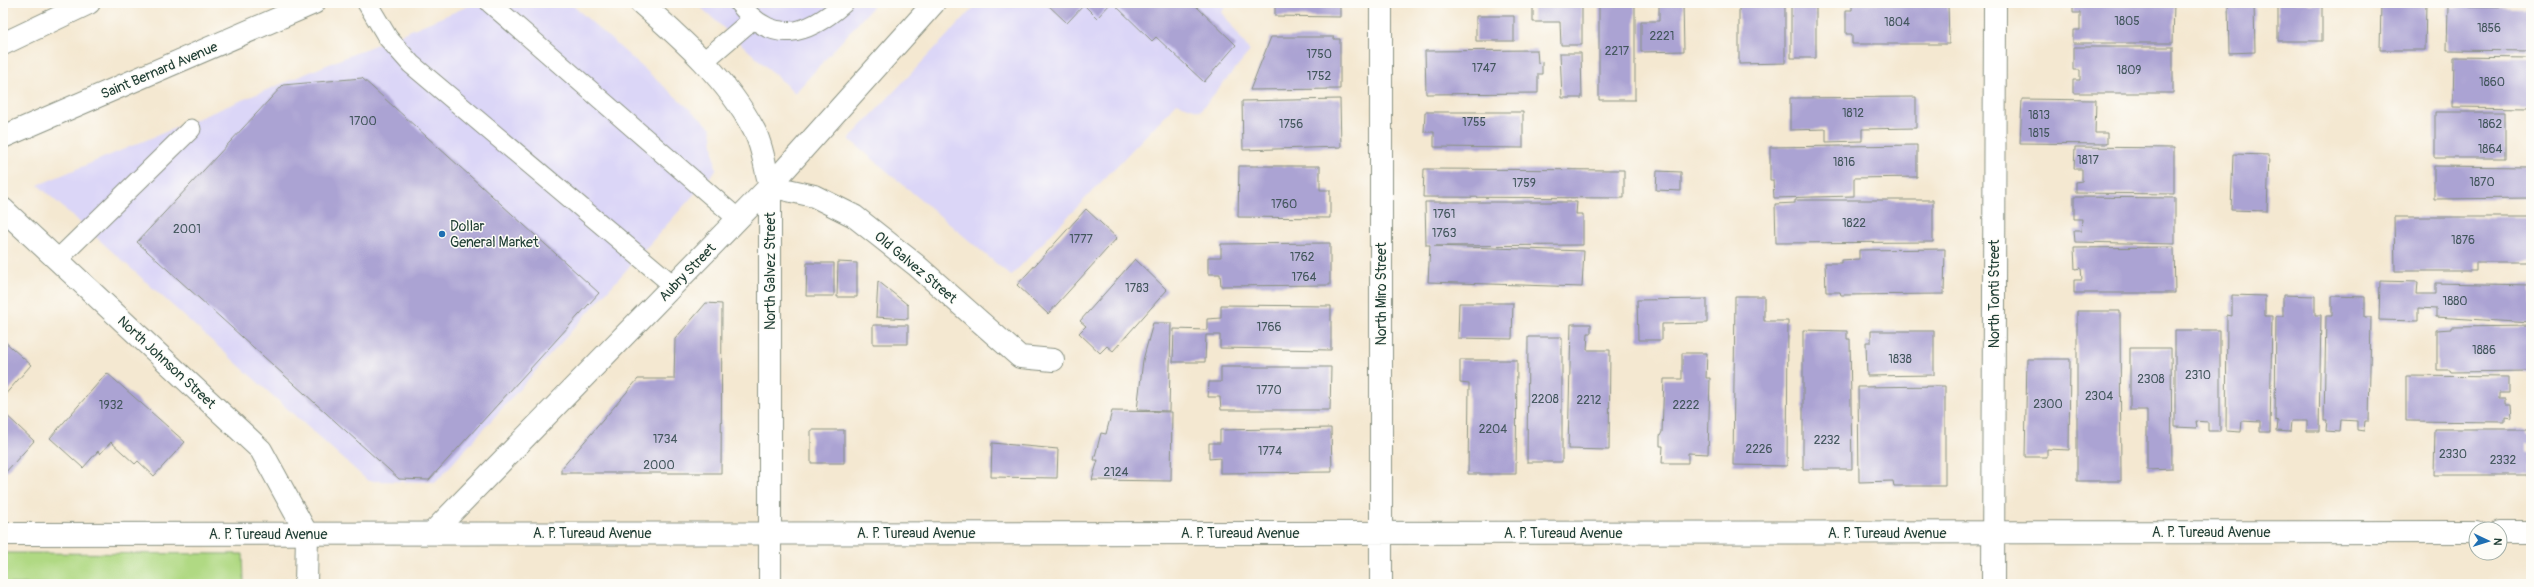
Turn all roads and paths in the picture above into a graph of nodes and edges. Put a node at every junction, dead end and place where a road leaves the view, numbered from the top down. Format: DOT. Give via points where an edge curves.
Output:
graph roads {
  1 [pos="89,3"];
  2 [pos="314,3"];
  3 [pos="367,3"];
  4 [pos="490,3"];
  5 [pos="642,3"];
  6 [pos="739,3"];
  7 [pos="934,3"];
  8 [pos="1381,3"];
  9 [pos="1996,3"];
  10 [pos="838,5"];
  11 [pos="753,19"];
  12 [pos="3,44"];
  13 [pos="704,62"];
  14 [pos="191,129"];
  15 [pos="3,137"];
  16 [pos="770,186"];
  17 [pos="3,209"];
  18 [pos="738,219"];
  19 [pos="57,260"];
  20 [pos="673,285"];
  21 [pos="1053,360"];
  22 [pos="1993,532"];
  23 [pos="2468,532"];
  24 [pos="2508,532"];
  25 [pos="2531,532"];
  26 [pos="770,533"];
  27 [pos="1381,533"];
  28 [pos="3,534"];
  29 [pos="307,534"];
  30 [pos="432,534"];
  31 [pos="306,584"];
  32 [pos="770,584"];
  33 [pos="1381,584"];
  34 [pos="1993,584"];
  1 -- 12 [label="street"];
  2 -- 15 [label="street, Saint Bernard Avenue"];
  3 -- 20 [label="lane" via="388,38 411,64"];
  4 -- 18 [label="lane"];
  5 -- 13 [label="street, North Galvez Street"];
  6 -- 11 [label="lane"];
  7 -- 16 [label="street, Aubry Street"];
  8 -- 27 [label="street, North Miro Street"];
  9 -- 22 [label="street, North Tonti Street"];
  10 -- 11 [label="lane" via="822,20 789,33 777,32"];
  11 -- 13 [label="lane"];
  13 -- 16 [label="street, North Galvez Street" via="755,132"];
  14 -- 19 [label="lane"];
  16 -- 18 [label="street, Aubry Street"];
  16 -- 21 [label="street, Old Galvez Street" via="814,196 854,216 916,265 1020,357"];
  16 -- 26 [label="street, North Galvez Street"];
  17 -- 19 [label="street, North Johnson Street"];
  18 -- 20 [label="street, Aubry Street"];
  19 -- 29 [label="street, North Johnson Street" via="261,450"];
  20 -- 30 [label="street, Aubry Street"];
  22 -- 23 [label="street, A. P. Tureaud Avenue"];
  22 -- 27 [label="street, A. P. Tureaud Avenue"];
  22 -- 34 [label="street, North Tonti Street"];
  24 -- 25 [label="street"];
  26 -- 27 [label="street, A. P. Tureaud Avenue"];
  26 -- 30 [label="street, A. P. Tureaud Avenue"];
  26 -- 32 [label="street, North Galvez Street"];
  27 -- 33 [label="street, North Miro Street"];
  28 -- 29 [label="street, A. P. Tureaud Avenue"];
  29 -- 30 [label="street, A. P. Tureaud Avenue"];
  29 -- 31 [label="street"];
}
